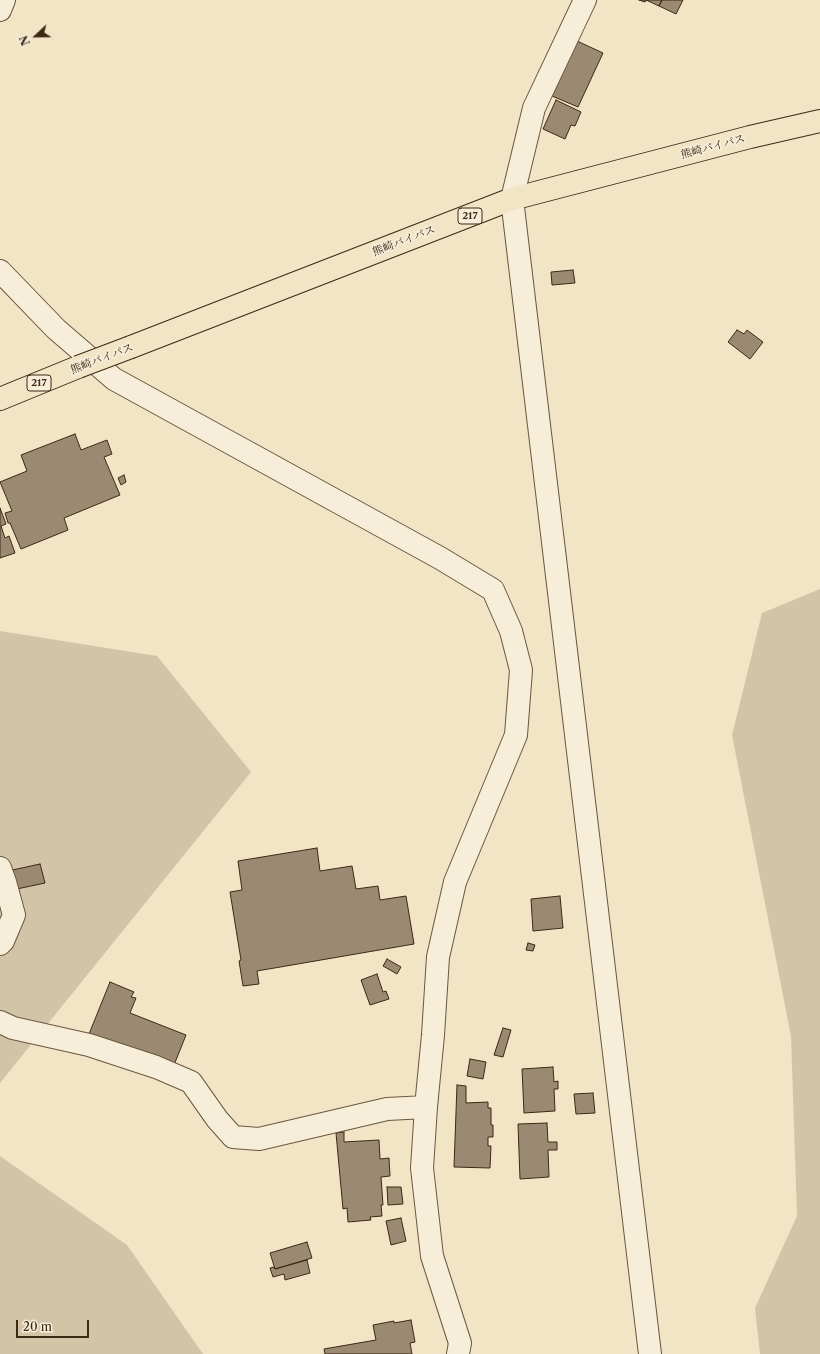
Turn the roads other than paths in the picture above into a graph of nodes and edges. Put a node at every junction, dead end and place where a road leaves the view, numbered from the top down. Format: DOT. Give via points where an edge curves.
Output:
graph roads {
  1 [pos="4,0"];
  2 [pos="585,0"];
  3 [pos="0,10"];
  4 [pos="820,122"];
  5 [pos="512,199"];
  6 [pos="0,271"];
  7 [pos="0,399"];
  8 [pos="0,868"];
  9 [pos="0,944"];
  10 [pos="0,1022"];
  11 [pos="426,1107"];
  12 [pos="458,1354"];
  13 [pos="650,1354"];
  1 -- 3 [label="street"];
  2 -- 5 [label="street" via="534,108"];
  4 -- 5 [label="highway, 熊崎バイパス / 217" via="750,137"];
  5 -- 7 [label="highway, 熊崎バイパス / 217, bridge"];
  5 -- 13 [label="street"];
  6 -- 11 [label="street" via="56,329 114,379 434,554 493,590 511,631 520,670 516,735 455,882 438,957 434,1035"];
  8 -- 9 [label="street" via="14,916"];
  10 -- 11 [label="street" via="13,1028 89,1045 191,1082 217,1119 234,1137 259,1139 387,1109"];
  11 -- 12 [label="street" via="422,1168 432,1256 460,1343"];
}
